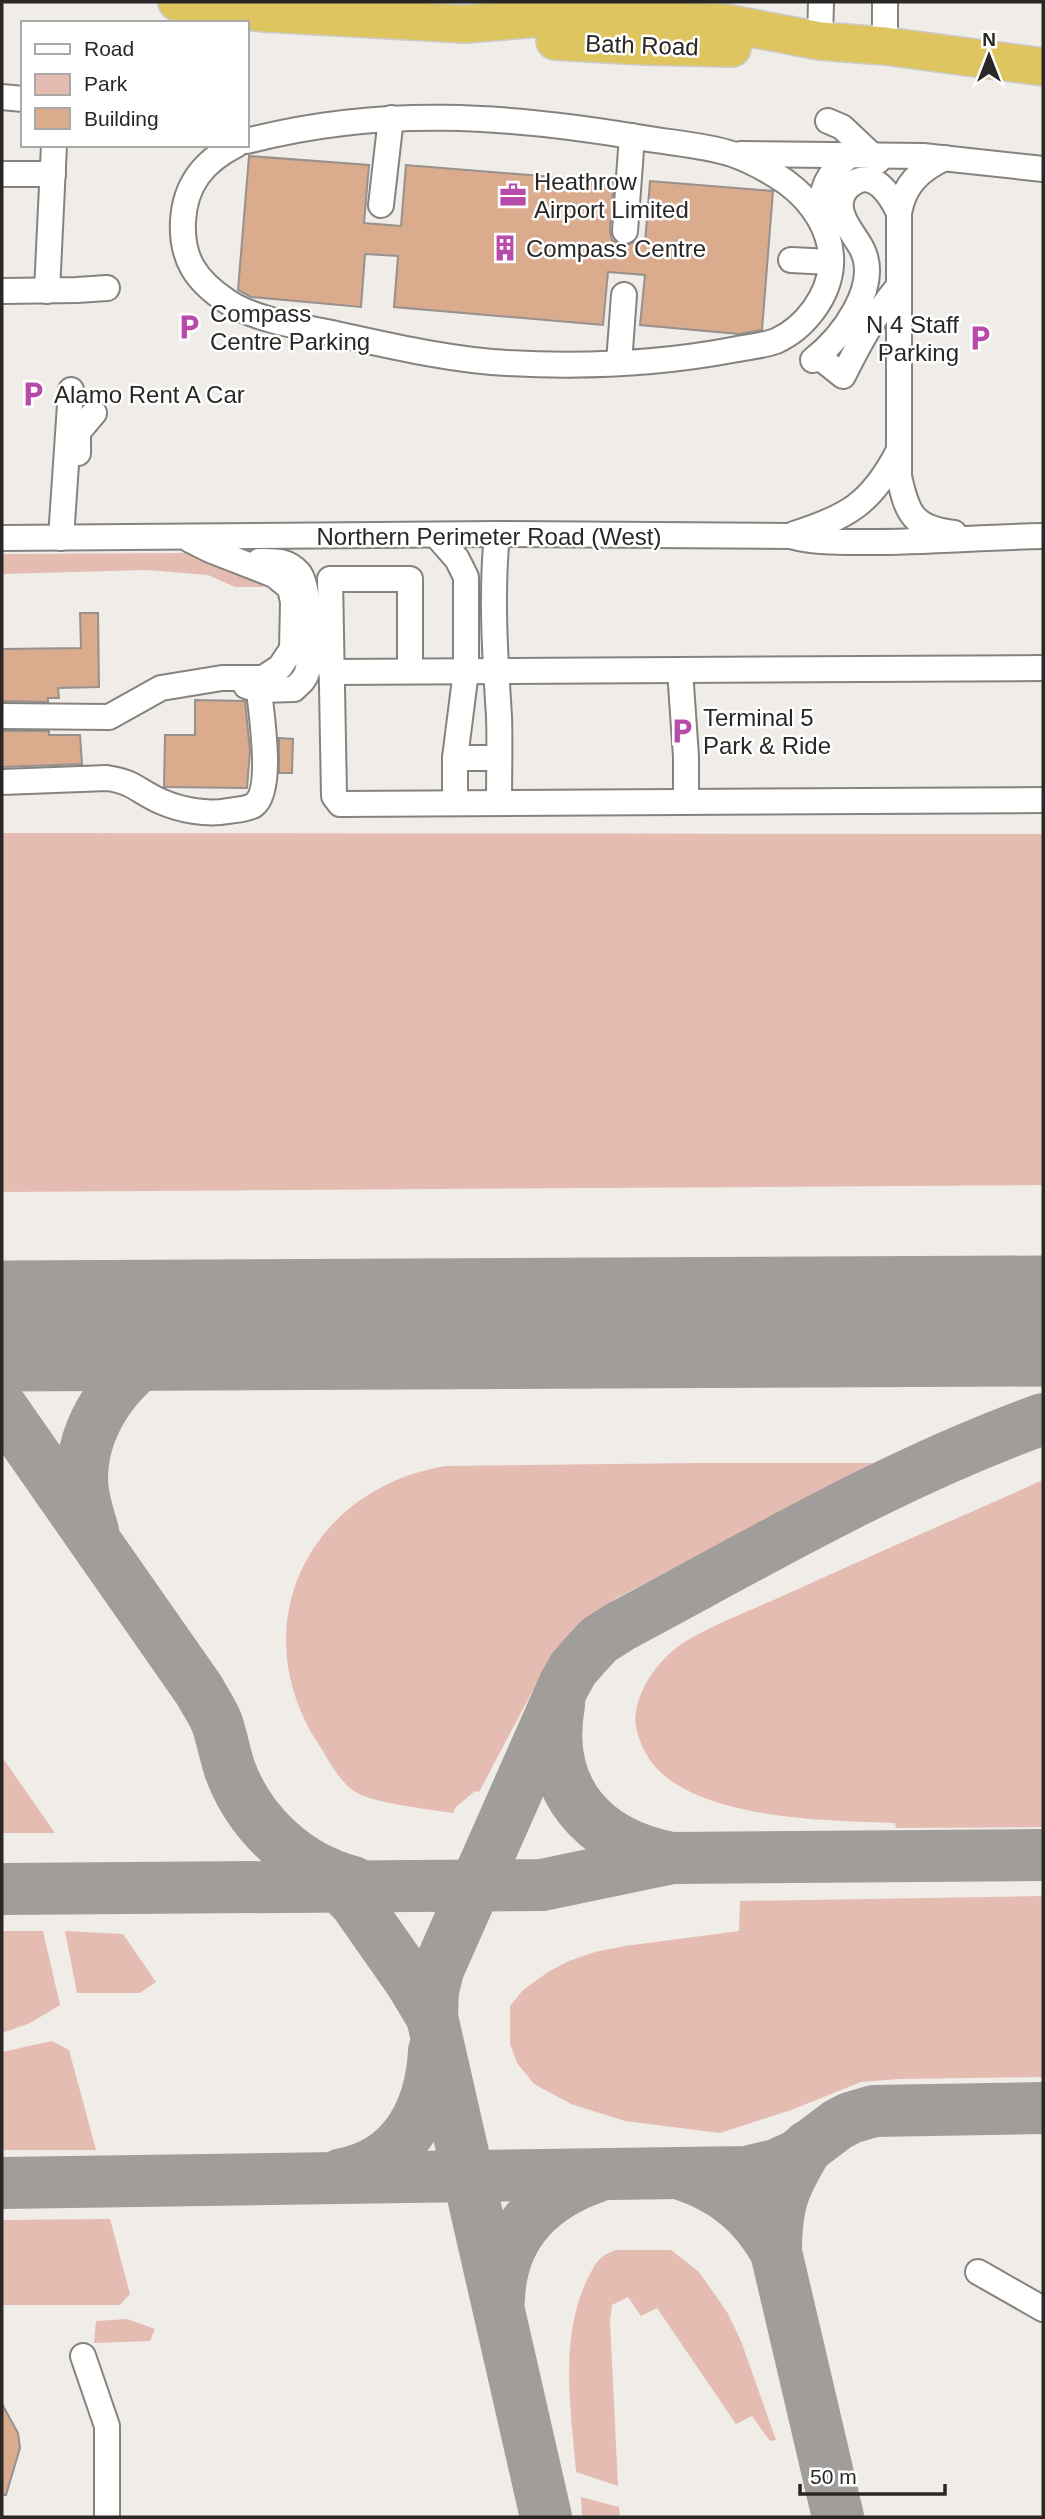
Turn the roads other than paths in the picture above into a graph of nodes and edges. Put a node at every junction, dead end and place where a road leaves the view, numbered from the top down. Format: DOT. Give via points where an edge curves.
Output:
graph roads {
  1 [pos="177,2"];
  2 [pos="821,2"];
  3 [pos="885,2"];
  4 [pos="443,16"];
  5 [pos="644,23"];
  6 [pos="820,41"];
  7 [pos="885,46"];
  8 [pos="1043,67"];
  9 [pos="2,97"];
  10 [pos="21,99"];
  11 [pos="391,118"];
  12 [pos="828,121"];
  13 [pos="632,136"];
  14 [pos="248,141"];
  15 [pos="54,147"];
  16 [pos="226,147"];
  17 [pos="733,154"];
  18 [pos="861,156"];
  19 [pos="946,158"];
  20 [pos="1043,169"];
  21 [pos="2,174"];
  22 [pos="53,174"];
  23 [pos="381,205"];
  24 [pos="899,213"];
  25 [pos="820,218"];
  26 [pos="625,230"];
  27 [pos="791,260"];
  28 [pos="831,262"];
  29 [pos="898,287"];
  30 [pos="107,288"];
  31 [pos="2,291"];
  32 [pos="47,291"];
  33 [pos="624,295"];
  34 [pos="619,363"];
  35 [pos="71,390"];
  36 [pos="94,413"];
  37 [pos="899,452"];
  38 [pos="497,534"];
  39 [pos="436,535"];
  40 [pos="183,536"];
  41 [pos="790,536"];
  42 [pos="1043,536"];
  43 [pos="975,537"];
  44 [pos="2,538"];
  45 [pos="69,538"];
  46 [pos="241,561"];
  47 [pos="1043,668"];
  48 [pos="680,670"];
  49 [pos="410,671"];
  50 [pos="466,671"];
  51 [pos="495,671"];
  52 [pos="331,672"];
  53 [pos="228,678"];
  54 [pos="259,690"];
  55 [pos="2,716"];
  56 [pos="461,718"];
  57 [pos="499,718"];
  58 [pos="455,758"];
  59 [pos="499,758"];
  60 [pos="2,782"];
  61 [pos="1043,800"];
  62 [pos="686,801"];
  63 [pos="499,802"];
  64 [pos="455,803"];
  65 [pos="978,2272"];
  66 [pos="1043,2309"];
  67 [pos="83,2356"];
  68 [pos="107,2517"];
  1 -- 4 [label="highway, Bath Road" via="264,13"];
  2 -- 6 [label="street"];
  3 -- 7 [label="street"];
  4 -- 5 [label="highway, Bath Road"];
  5 -- 6 [label="highway, Bath Road" via="725,23"];
  6 -- 7 [label="highway, Bath Road"];
  7 -- 8 [label="highway, Bath Road"];
  9 -- 10 [label="street"];
  11 -- 13 [label="street" via="460,116"];
  11 -- 14 [label="street"];
  11 -- 23 [label="street"];
  12 -- 18 [label="street" via="842,127"];
  13 -- 17 [label="street"];
  13 -- 26 [label="street"];
  15 -- 22 [label="street"];
  16 -- 34 [label="street" via="191,186 183,231 191,268 229,303 304,327 416,351 500,363"];
  17 -- 18 [label="street"];
  17 -- 25 [label="street" via="783,180"];
  18 -- 19 [label="street"];
  18 -- 24 [label="street" via="895,176"];
  18 -- 25 [label="street" via="831,171"];
  19 -- 20 [label="street"];
  19 -- 24 [label="street" via="926,167 911,182"];
  21 -- 22 [label="street"];
  22 -- 32 [label="street"];
  24 -- 29 [label="street"];
  24 -- 29 [label="street" via="885,189 874,182 855,181 844,192 841,210 865,254 864,289 847,325 815,358 843,376 866,331"];
  25 -- 28 [label="street"];
  27 -- 28 [label="street"];
  28 -- 34 [label="street" via="828,282 811,314 774,342"];
  29 -- 37 [label="street"];
  30 -- 32 [label="street"];
  31 -- 32 [label="street"];
  33 -- 34 [label="street"];
  35 -- 45 [label="street"];
  36 -- 45 [label="street" via="78,432"];
  37 -- 41 [label="street" via="857,507"];
  37 -- 43 [label="street" via="907,509 927,528"];
  38 -- 39 [label="street, Northern Perimeter Road (West)"];
  38 -- 41 [label="street, Northern Perimeter Road (West)"];
  38 -- 51 [label="street"];
  39 -- 40 [label="street, Northern Perimeter Road (West)"];
  39 -- 50 [label="street" via="466,577"];
  40 -- 45 [label="street, Northern Perimeter Road (West)"];
  40 -- 46 [label="street"];
  41 -- 43 [label="street, Northern Perimeter Road (West)" via="813,542 932,542"];
  42 -- 43 [label="street"];
  44 -- 45 [label="street, Northern Perimeter Road (West)"];
  46 -- 53 [label="street" via="274,575 290,588 292,649 280,667 263,678"];
  46 -- 54 [label="street" via="283,561 302,575 309,603 304,679 294,689"];
  47 -- 48 [label="street"];
  48 -- 51 [label="street"];
  48 -- 62 [label="street"];
  49 -- 50 [label="street"];
  49 -- 52 [label="street"];
  49 -- 52 [label="street" via="410,579 330,579"];
  50 -- 51 [label="street"];
  50 -- 56 [label="street"];
  51 -- 57 [label="street"];
  52 -- 64 [label="street" via="334,796 340,804"];
  53 -- 54 [label="street"];
  53 -- 55 [label="street" via="161,688 109,717"];
  54 -- 60 [label="street" via="264,775 261,796 253,806 217,813 186,809 107,778"];
  56 -- 57 [label="street"];
  56 -- 58 [label="street"];
  57 -- 59 [label="street"];
  58 -- 59 [label="street"];
  58 -- 64 [label="street"];
  59 -- 63 [label="street"];
  61 -- 62 [label="street"];
  62 -- 63 [label="street"];
  63 -- 64 [label="street"];
  65 -- 66 [label="street"];
  67 -- 68 [label="street" via="107,2426"];
}
